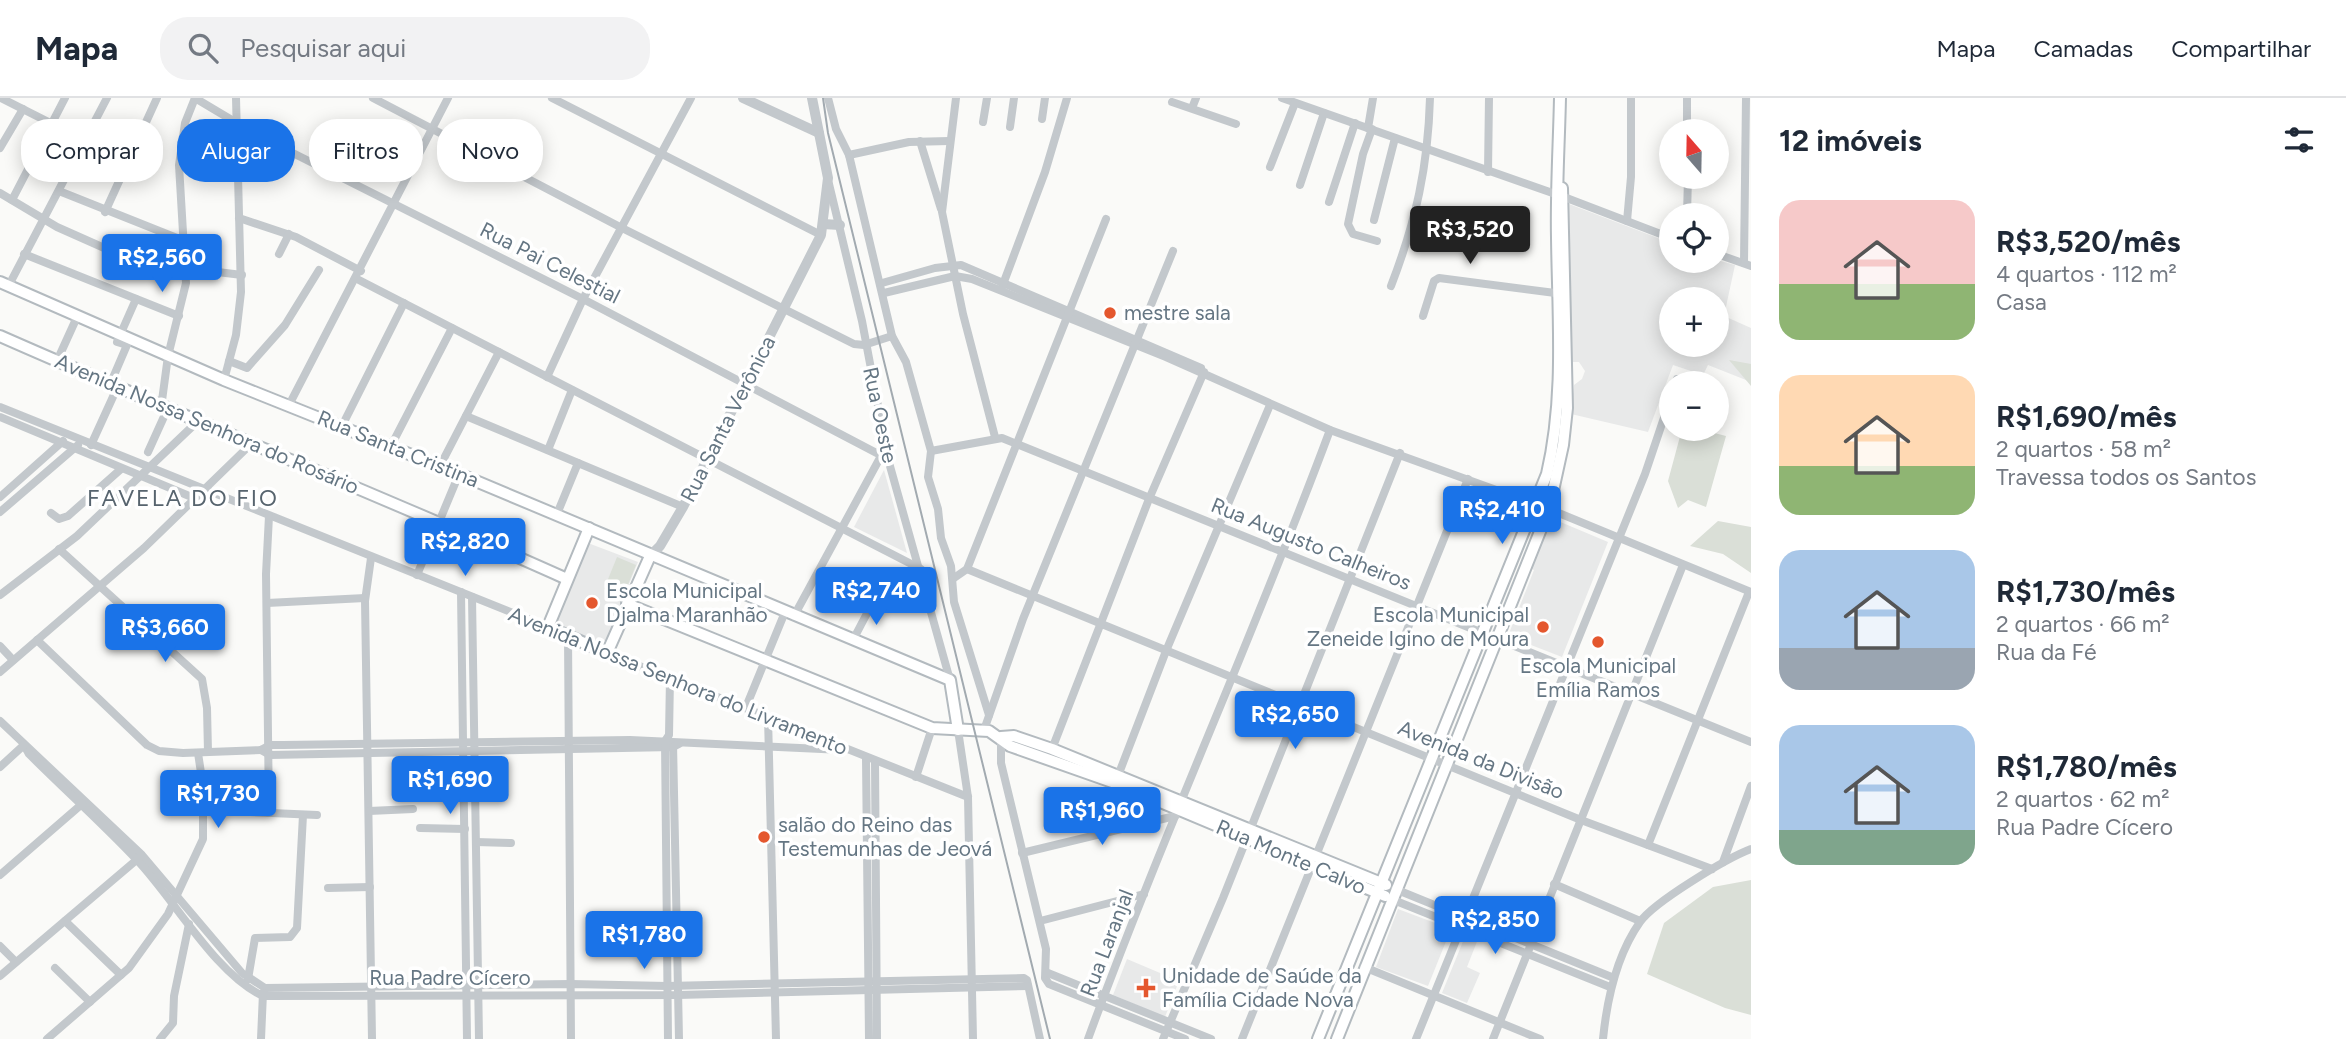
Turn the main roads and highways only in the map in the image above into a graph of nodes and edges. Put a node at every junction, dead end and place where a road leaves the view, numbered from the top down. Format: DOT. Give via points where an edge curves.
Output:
graph roads {
  1 [pos="1560,98"];
  2 [pos="4,284"];
  3 [pos="1562,294"];
  4 [pos="0,336"];
  5 [pos="589,528"];
  6 [pos="650,556"];
  7 [pos="567,579"];
  8 [pos="628,604"];
  9 [pos="607,653"];
  10 [pos="950,680"];
  11 [pos="958,730"];
  12 [pos="1002,737"];
  13 [pos="1117,780"];
  14 [pos="1380,888"];
  15 [pos="1393,894"];
  16 [pos="1318,1039"];
  17 [pos="1337,1039"];
  1 -- 3 [label="main road"];
  2 -- 5 [label="main road, Rua Santa Cristina" via="224,380"];
  3 -- 14 [label="main road" via="1558,420 1547,474"];
  3 -- 15 [label="main road" via="1567,408 1549,509"];
  4 -- 7 [label="main road, Avenida Nossa Senhora do Rosário"];
  5 -- 6 [label="main road, Rua Santa Cristina"];
  5 -- 7 [label="main road"];
  6 -- 8 [label="main road, Rua Santa Verônica"];
  6 -- 10 [label="main road, Rua Santa Cristina"];
  7 -- 9 [label="main road, Avenida Nossa Senhora do Livramento" via="548,627"];
  8 -- 9 [label="main road, Rua Santa Verônica"];
  8 -- 11 [label="main road" via="932,728"];
  10 -- 11 [label="main road, Rua Oeste"];
  11 -- 12 [label="main road" via="984,730"];
  12 -- 13 [label="main road, Rua Monte Calvo" via="1014,736 1052,749"];
  12 -- 13 [label="main road, Rua Monte Calvo" via="1010,746"];
  13 -- 14 [label="main road, Rua Monte Calvo" via="1178,809"];
  14 -- 15 [label="main road, Rua Monte Calvo"];
  14 -- 16 [label="main road"];
  15 -- 17 [label="main road"];
}
